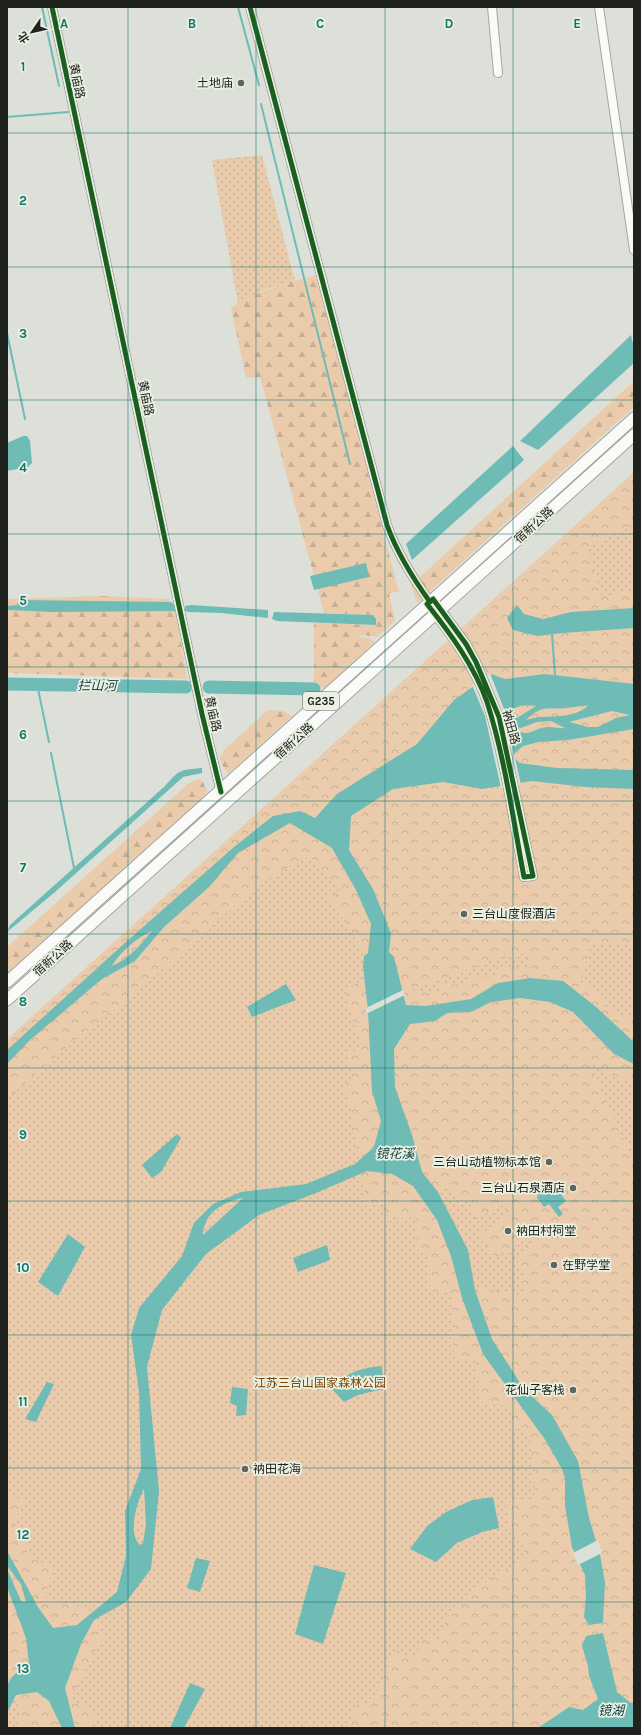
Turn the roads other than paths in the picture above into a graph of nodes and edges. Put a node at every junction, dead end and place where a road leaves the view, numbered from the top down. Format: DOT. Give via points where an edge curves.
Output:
graph roads {
  1 [pos="52,7"];
  2 [pos="250,7"];
  3 [pos="492,7"];
  4 [pos="599,7"];
  5 [pos="498,74"];
  6 [pos="634,250"];
  7 [pos="634,418"];
  8 [pos="634,435"];
  9 [pos="430,602"];
  10 [pos="438,612"];
  11 [pos="221,792"];
  12 [pos="529,876"];
  13 [pos="7,982"];
  14 [pos="7,1000"];
  1 -- 11 [label="street, 黄庙路"];
  2 -- 9 [label="street, 衲田路" via="386,525 394,546"];
  3 -- 5 [label="street"];
  4 -- 6 [label="street"];
  7 -- 9 [label="highway, 宿新公路 / G235"];
  8 -- 10 [label="highway, 宿新公路"];
  9 -- 10 [label="street, 衲田路"];
  9 -- 11 [label="highway, 宿新公路 / G235"];
  10 -- 12 [label="street, 衲田路" via="472,663 486,702 511,789"];
  10 -- 14 [label="highway, 宿新公路"];
  11 -- 13 [label="highway, 宿新公路 / G235"];
}
